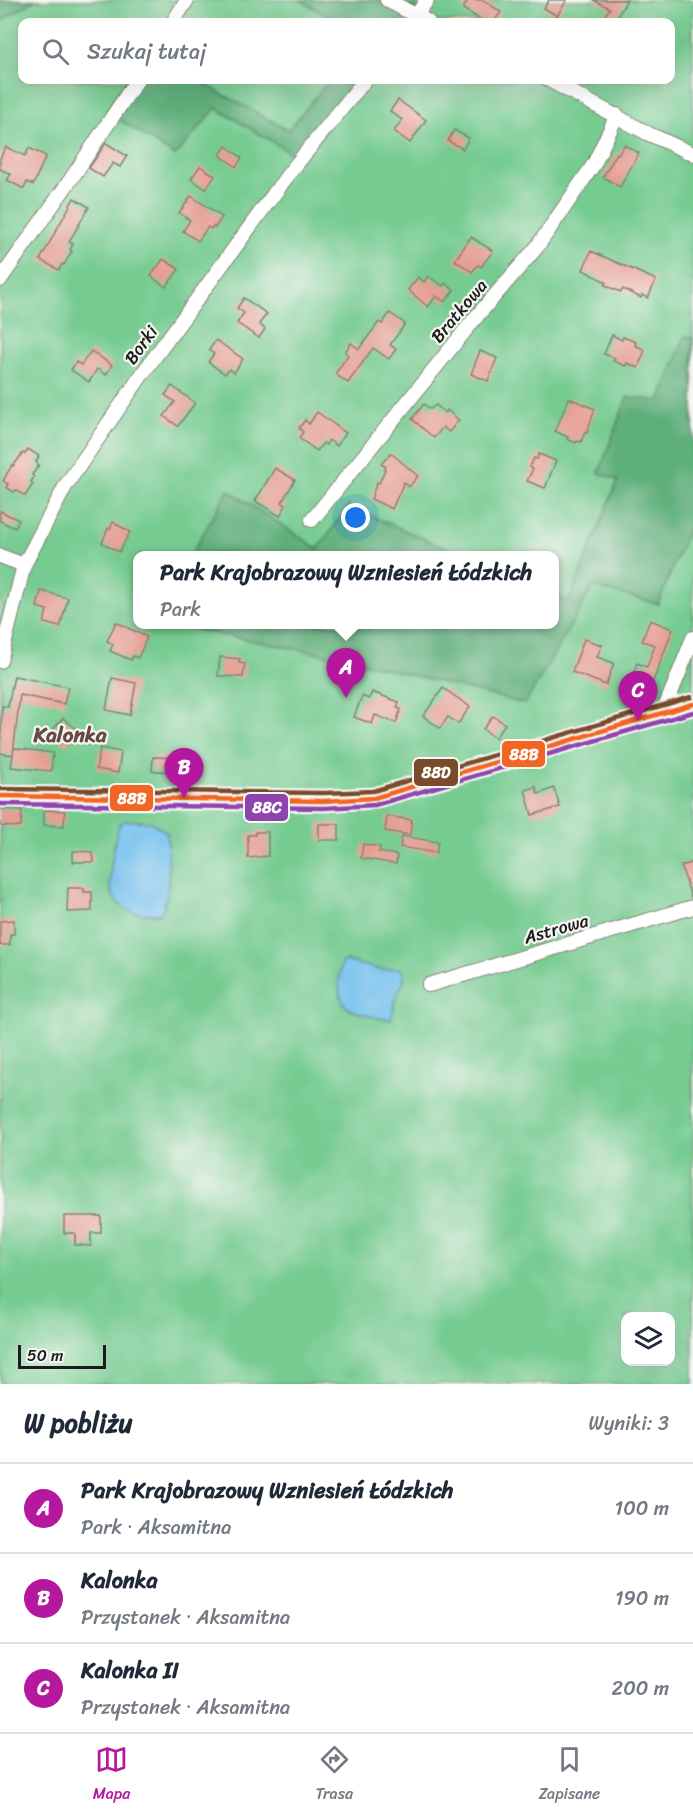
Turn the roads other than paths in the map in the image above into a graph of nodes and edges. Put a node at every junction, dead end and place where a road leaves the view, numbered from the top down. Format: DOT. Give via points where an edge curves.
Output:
graph roads {
  1 [pos="187,0"];
  2 [pos="387,0"];
  3 [pos="427,0"];
  4 [pos="176,18"];
  5 [pos="414,18"];
  6 [pos="420,18"];
  7 [pos="134,84"];
  8 [pos="362,84"];
  9 [pos="557,84"];
  10 [pos="617,115"];
  11 [pos="693,154"];
  12 [pos="0,280"];
  13 [pos="312,520"];
  14 [pos="0,556"];
  15 [pos="24,565"];
  16 [pos="693,638"];
  17 [pos="0,661"];
  18 [pos="693,704"];
  19 [pos="663,713"];
  20 [pos="0,796"];
  21 [pos="693,907"];
  22 [pos="429,985"];
  1 -- 4 [label="street"];
  2 -- 5 [label="street"];
  3 -- 6 [label="street"];
  7 -- 12 [label="street"];
  8 -- 15 [label="street, Borki" via="290,172 131,389 66,485"];
  9 -- 10 [label="street"];
  10 -- 11 [label="street"];
  10 -- 13 [label="street, Bratkowa" via="594,164 537,247"];
  14 -- 15 [label="street"];
  15 -- 17 [label="street, Borki"];
  16 -- 19 [label="street"];
  18 -- 19 [label="street"];
  19 -- 20 [label="street" via="374,798 324,801"];
  21 -- 22 [label="street, Astrowa"];
}
